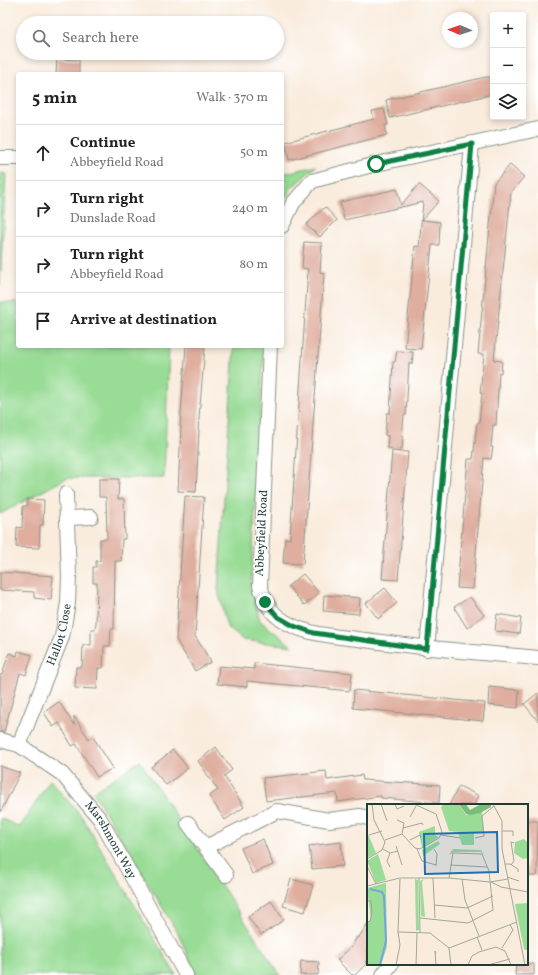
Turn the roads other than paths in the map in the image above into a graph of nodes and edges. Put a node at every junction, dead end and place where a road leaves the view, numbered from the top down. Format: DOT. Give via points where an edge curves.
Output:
graph roads {
  1 [pos="538,129"];
  2 [pos="472,144"];
  3 [pos="0,158"];
  4 [pos="16,158"];
  5 [pos="284,222"];
  6 [pos="270,348"];
  7 [pos="66,494"];
  8 [pos="91,517"];
  9 [pos="68,518"];
  10 [pos="427,649"];
  11 [pos="538,658"];
  12 [pos="0,740"];
  13 [pos="19,745"];
  14 [pos="367,818"];
  15 [pos="188,823"];
  16 [pos="206,847"];
  17 [pos="226,875"];
  18 [pos="390,965"];
  19 [pos="186,975"];
  20 [pos="383,975"];
  1 -- 2 [label="street"];
  2 -- 5 [label="street" via="376,164 312,181 293,203"];
  2 -- 10 [label="street"];
  3 -- 4 [label="street"];
  6 -- 10 [label="street, Abbeyfield Road" via="260,586 265,602 278,617 314,633"];
  7 -- 9 [label="street, Hallot Close"];
  8 -- 9 [label="street"];
  9 -- 13 [label="street, Hallot Close" via="68,603 62,637"];
  10 -- 11 [label="street, Abbeyfield Road"];
  12 -- 13 [label="street, Marshmont Way"];
  13 -- 19 [label="street, Marshmont Way" via="62,774 100,820"];
  14 -- 16 [label="street" via="360,816 329,820 277,811"];
  15 -- 16 [label="street"];
  16 -- 17 [label="street"];
  18 -- 20 [label="street"];
}
